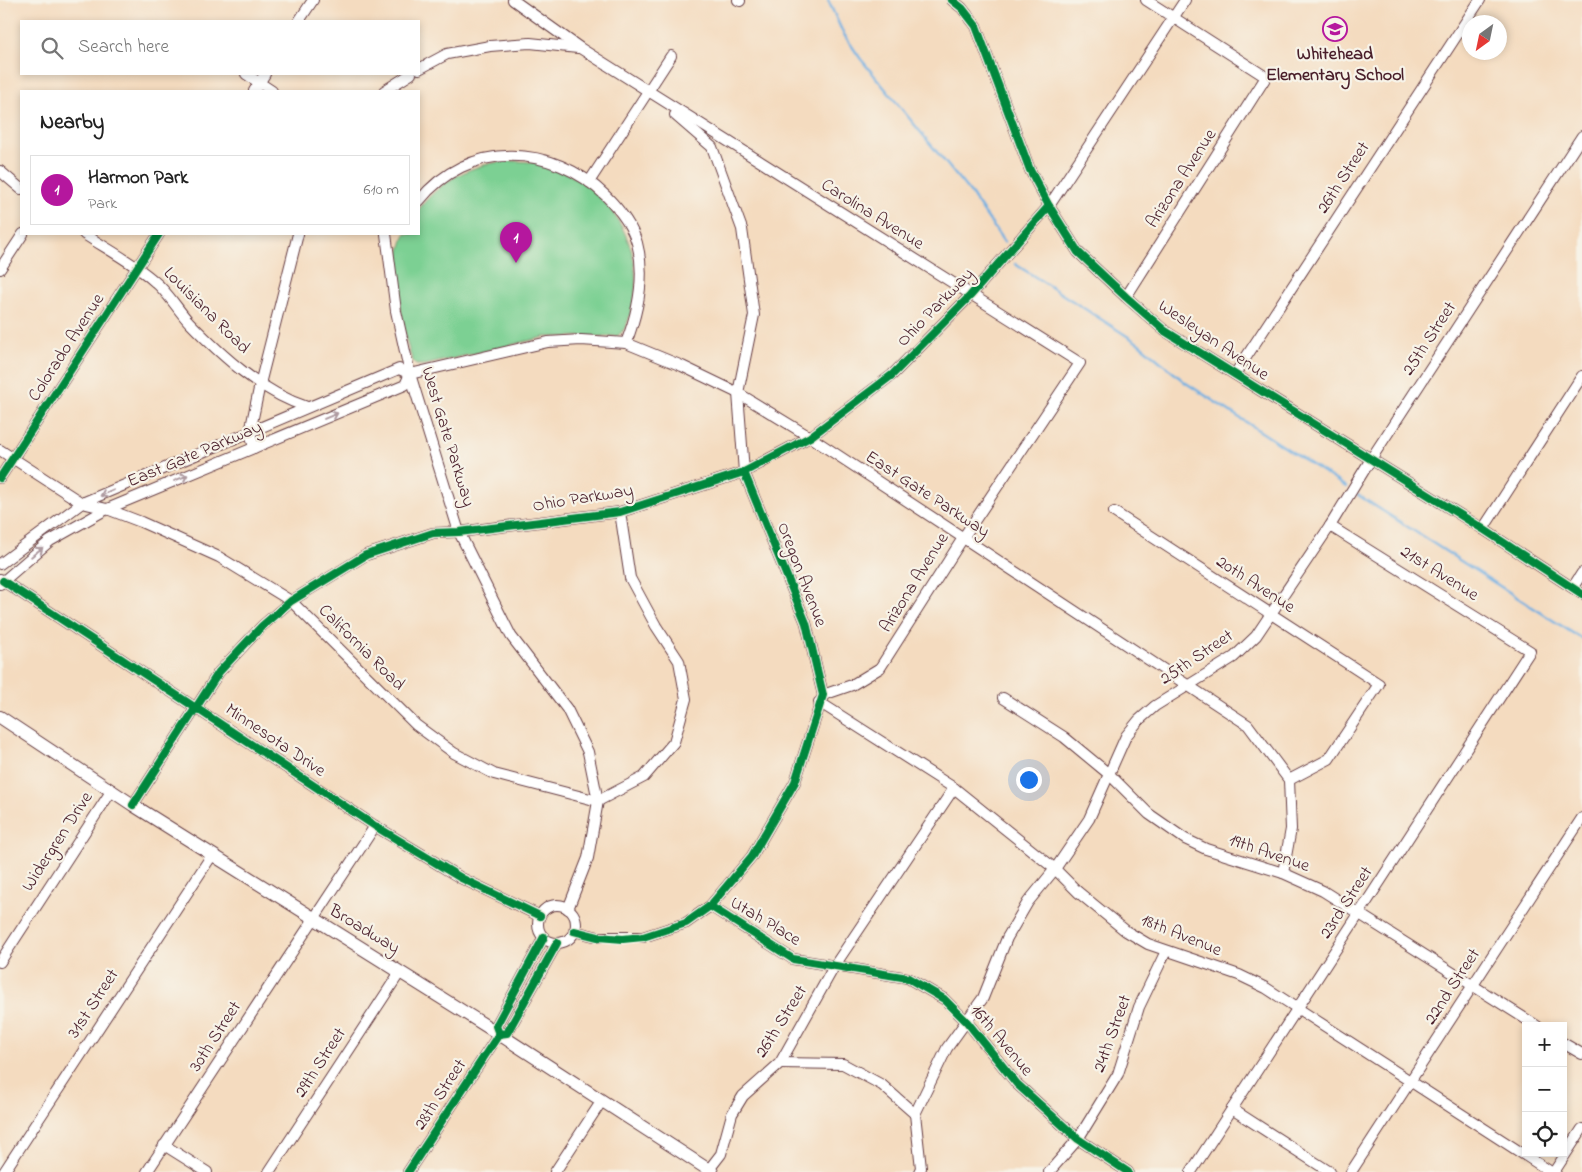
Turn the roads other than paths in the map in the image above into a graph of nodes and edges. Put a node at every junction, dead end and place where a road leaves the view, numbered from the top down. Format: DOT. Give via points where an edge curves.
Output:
graph roads {
  1 [pos="312,0"];
  2 [pos="513,0"];
  3 [pos="952,0"];
  4 [pos="1146,0"];
  5 [pos="1185,0"];
  6 [pos="1480,0"];
  7 [pos="1173,18"];
  8 [pos="300,20"];
  9 [pos="580,48"];
  10 [pos="671,56"];
  11 [pos="420,69"];
  12 [pos="248,75"];
  13 [pos="409,75"];
  14 [pos="260,83"];
  15 [pos="270,90"];
  16 [pos="386,90"];
  17 [pos="649,92"];
  18 [pos="1582,136"];
  19 [pos="0,171"];
  20 [pos="589,182"];
  21 [pos="20,188"];
  22 [pos="420,200"];
  23 [pos="1049,206"];
  24 [pos="21,235"];
  25 [pos="86,235"];
  26 [pos="158,235"];
  27 [pos="298,235"];
  28 [pos="386,235"];
  29 [pos="136,268"];
  30 [pos="0,269"];
  31 [pos="970,296"];
  32 [pos="1126,298"];
  33 [pos="626,343"];
  34 [pos="1080,364"];
  35 [pos="410,374"];
  36 [pos="1235,374"];
  37 [pos="1582,376"];
  38 [pos="260,384"];
  39 [pos="738,393"];
  40 [pos="307,407"];
  41 [pos="250,432"];
  42 [pos="810,437"];
  43 [pos="254,448"];
  44 [pos="0,450"];
  45 [pos="13,459"];
  46 [pos="1371,459"];
  47 [pos="744,472"];
  48 [pos="0,478"];
  49 [pos="82,503"];
  50 [pos="107,509"];
  51 [pos="620,512"];
  52 [pos="1114,512"];
  53 [pos="1330,526"];
  54 [pos="1483,529"];
  55 [pos="459,532"];
  56 [pos="963,538"];
  57 [pos="0,564"];
  58 [pos="1582,573"];
  59 [pos="1,581"];
  60 [pos="1573,587"];
  61 [pos="1582,594"];
  62 [pos="291,601"];
  63 [pos="1272,615"];
  64 [pos="1530,651"];
  65 [pos="1187,685"];
  66 [pos="1003,698"];
  67 [pos="821,699"];
  68 [pos="196,706"];
  69 [pos="0,717"];
  70 [pos="1110,775"];
  71 [pos="1289,780"];
  72 [pos="954,788"];
  73 [pos="112,790"];
  74 [pos="598,801"];
  75 [pos="133,805"];
  76 [pos="1582,818"];
  77 [pos="375,826"];
  78 [pos="212,854"];
  79 [pos="1056,869"];
  80 [pos="1283,873"];
  81 [pos="710,906"];
  82 [pos="568,909"];
  83 [pos="1360,913"];
  84 [pos="540,916"];
  85 [pos="313,920"];
  86 [pos="574,931"];
  87 [pos="544,937"];
  88 [pos="557,942"];
  89 [pos="1166,951"];
  90 [pos="0,962"];
  91 [pos="835,965"];
  92 [pos="400,972"];
  93 [pos="1474,986"];
  94 [pos="1298,1008"];
  95 [pos="967,1022"];
  96 [pos="1531,1022"];
  97 [pos="499,1034"];
  98 [pos="1567,1045"];
  99 [pos="1582,1054"];
  100 [pos="780,1063"];
  101 [pos="1411,1081"];
  102 [pos="601,1102"];
  103 [pos="1232,1109"];
  104 [pos="914,1114"];
  105 [pos="1582,1129"];
  106 [pos="1078,1139"];
  107 [pos="164,1145"];
  108 [pos="709,1171"];
  109 [pos="4,1172"];
  110 [pos="147,1172"];
  111 [pos="207,1172"];
  112 [pos="269,1172"];
  113 [pos="408,1172"];
  114 [pos="555,1172"];
  115 [pos="919,1172"];
  116 [pos="1048,1172"];
  117 [pos="1128,1172"];
  118 [pos="1191,1172"];
  119 [pos="1330,1172"];
  120 [pos="1351,1172"];
  121 [pos="1552,1172"];
  1 -- 8 [label="street"];
  2 -- 9 [label="street, Carolina Avenue"];
  3 -- 23 [label="street, Wesleyan Avenue" via="976,26 1030,170"];
  4 -- 7 [label="street"];
  5 -- 7 [label="street, Ohio Parkway"];
  6 -- 36 [label="street, 26th Street"];
  7 -- 23 [label="street, Ohio Parkway"];
  7 -- 32 [label="street, Arizona Avenue" via="1266,77"];
  9 -- 11 [label="street" via="530,43 490,46 447,54"];
  9 -- 17 [label="street, Carolina Avenue"];
  10 -- 17 [label="street"];
  12 -- 14 [label="street"];
  13 -- 16 [label="street"];
  14 -- 15 [label="street"];
  17 -- 20 [label="street"];
  17 -- 31 [label="street, Carolina Avenue"];
  17 -- 39 [label="street, Oregon Avenue" via="712,146 742,229 754,315"];
  18 -- 46 [label="street, 25th Street"];
  19 -- 21 [label="street"];
  20 -- 22 [label="street" via="552,161 505,156 482,159 458,169 438,181"];
  20 -- 33 [label="street" via="619,212 637,243 640,291"];
  23 -- 31 [label="street, Ohio Parkway"];
  23 -- 32 [label="street, Wesleyan Avenue" via="1078,252"];
  24 -- 30 [label="street"];
  25 -- 29 [label="street, Louisiana Road"];
  26 -- 29 [label="street, Colorado Avenue"];
  27 -- 38 [label="street"];
  28 -- 35 [label="street, West Gate Parkway" via="396,311"];
  29 -- 38 [label="street, Louisiana Road" via="155,281 190,322"];
  29 -- 45 [label="street, Colorado Avenue"];
  31 -- 34 [label="street, Carolina Avenue"];
  31 -- 42 [label="street, Ohio Parkway" via="892,375"];
  32 -- 36 [label="street, Wesleyan Avenue" via="1165,331"];
  33 -- 35 [label="street, East Gate Parkway" via="542,342"];
  33 -- 39 [label="street, East Gate Parkway"];
  34 -- 56 [label="street, Arizona Avenue"];
  35 -- 40 [label="street, East Gate Parkway" via="399,369"];
  43 -- 35 [label="street, East Gate Parkway, one-way" via="405,385"];
  35 -- 55 [label="street, West Gate Parkway"];
  36 -- 46 [label="street, Wesleyan Avenue"];
  37 -- 54 [label="street"];
  38 -- 40 [label="street, Louisiana Road"];
  38 -- 41 [label="street"];
  39 -- 42 [label="street, East Gate Parkway"];
  39 -- 47 [label="street, Oregon Avenue"];
  40 -- 41 [label="street, East Gate Parkway"];
  41 -- 43 [label="street"];
  41 -- 49 [label="street, East Gate Parkway, one-way"];
  42 -- 47 [label="street, Ohio Parkway"];
  42 -- 56 [label="street, East Gate Parkway"];
  50 -- 43 [label="street, East Gate Parkway, one-way"];
  44 -- 45 [label="street, California Road"];
  45 -- 48 [label="street, Colorado Avenue"];
  45 -- 49 [label="street, California Road"];
  46 -- 53 [label="street, 25th Street"];
  46 -- 54 [label="street, Wesleyan Avenue"];
  47 -- 51 [label="street, Ohio Parkway"];
  47 -- 67 [label="street, Oregon Avenue" via="806,623"];
  49 -- 50 [label="street, California Road"];
  49 -- 57 [label="street, East Gate Parkway"];
  59 -- 50 [label="street, East Gate Parkway, one-way" via="55,537"];
  50 -- 62 [label="street, California Road" via="218,557"];
  51 -- 55 [label="street, Ohio Parkway"];
  51 -- 74 [label="street" via="630,578 679,662 686,699 674,742 644,777"];
  52 -- 63 [label="street, 20th Avenue"];
  53 -- 63 [label="street, 25th Street"];
  53 -- 64 [label="street, 21st Avenue"];
  54 -- 60 [label="street, Wesleyan Avenue"];
  55 -- 62 [label="street, Ohio Parkway" via="433,533 366,555"];
  55 -- 74 [label="street, West Gate Parkway" via="510,636 538,669 571,718 588,752"];
  56 -- 65 [label="street, East Gate Parkway"];
  56 -- 67 [label="street, Arizona Avenue" via="880,668 852,686"];
  58 -- 60 [label="street"];
  59 -- 68 [label="street, Minnesota Drive"];
  60 -- 61 [label="street, Wesleyan Avenue"];
  62 -- 68 [label="street, Ohio Parkway" via="262,626 219,672"];
  62 -- 74 [label="street, California Road" via="416,725 454,753 494,774"];
  63 -- 65 [label="street, 25th Street" via="1234,657"];
  63 -- 71 [label="street, 20th Avenue" via="1379,684 1329,759"];
  64 -- 83 [label="street, 23rd Street"];
  65 -- 70 [label="street, 25th Street" via="1139,720 1126,736"];
  65 -- 71 [label="street, East Gate Parkway" via="1248,725"];
  66 -- 70 [label="street, 19th Avenue" via="1064,737"];
  67 -- 72 [label="street, 18th Avenue"];
  67 -- 81 [label="street, Oregon Avenue" via="795,782 752,856"];
  68 -- 75 [label="street, Ohio Parkway"];
  68 -- 77 [label="street, Minnesota Drive"];
  69 -- 73 [label="main road, Broadway"];
  70 -- 79 [label="street, 25th Street" via="1089,819"];
  70 -- 80 [label="street, 19th Avenue" via="1149,814 1185,839 1206,849"];
  71 -- 80 [label="street" via="1291,829"];
  72 -- 79 [label="street, 18th Avenue"];
  72 -- 91 [label="street, 26th Street"];
  73 -- 75 [label="main road, Broadway"];
  73 -- 90 [label="street, Widergren Drive"];
  74 -- 82 [label="street, West Gate Parkway" via="588,858"];
  75 -- 78 [label="main road, Broadway"];
  76 -- 93 [label="street, 22nd Street"];
  77 -- 84 [label="street, Minnesota Drive" via="461,878"];
  77 -- 85 [label="street, 30th Street"];
  78 -- 85 [label="main road, Broadway"];
  78 -- 109 [label="street, 31st Street"];
  79 -- 89 [label="street, 18th Avenue" via="1078,892 1126,931"];
  79 -- 95 [label="street, 25th Street" via="1028,902 1006,938 983,998"];
  80 -- 83 [label="street, 19th Avenue"];
  81 -- 86 [label="street, Oregon Avenue" via="686,922 643,937 598,937"];
  81 -- 91 [label="street, Utah Place" via="793,959"];
  82 -- 84 [label="street" via="552,906"];
  82 -- 86 [label="street" via="575,919"];
  83 -- 93 [label="street, 19th Avenue"];
  83 -- 94 [label="street, 23rd Street"];
  84 -- 87 [label="street" via="539,928"];
  85 -- 92 [label="main road, Broadway"];
  85 -- 107 [label="street, 30th Street"];
  86 -- 88 [label="street" via="567,940"];
  87 -- 88 [label="street"];
  87 -- 97 [label="street" via="496,1026"];
  88 -- 97 [label="street" via="507,1033"];
  89 -- 94 [label="street, 18th Avenue" via="1239,975"];
  89 -- 106 [label="street, 24th Street" via="1139,1007 1118,1074"];
  91 -- 95 [label="street, 16th Avenue" via="908,978 944,999"];
  91 -- 100 [label="street, 26th Street"];
  92 -- 97 [label="main road, Broadway"];
  92 -- 112 [label="street, 29th Street"];
  93 -- 96 [label="street, 19th Avenue"];
  93 -- 101 [label="street, 22nd Street"];
  94 -- 101 [label="street, 18th Avenue"];
  94 -- 103 [label="street, 23rd Street"];
  95 -- 104 [label="street, 25th Street" via="947,1048"];
  95 -- 106 [label="street, 16th Avenue" via="1017,1084"];
  97 -- 102 [label="main road, Broadway"];
  97 -- 113 [label="street, 28th Street"];
  98 -- 99 [label="street"];
  100 -- 104 [label="street" via="843,1064 882,1085"];
  100 -- 108 [label="street, 26th Street" via="743,1096 732,1114 721,1154"];
  101 -- 120 [label="street, 22nd Street"];
  101 -- 121 [label="street, 18th Avenue"];
  102 -- 108 [label="main road, Broadway"];
  102 -- 114 [label="street"];
  103 -- 118 [label="street, 23rd Street"];
  103 -- 119 [label="street"];
  104 -- 115 [label="street"];
  105 -- 121 [label="street"];
  106 -- 116 [label="street, 24th Street"];
  106 -- 117 [label="street, 16th Avenue"];
  107 -- 110 [label="street, 30th Street"];
  107 -- 111 [label="street"];
}
